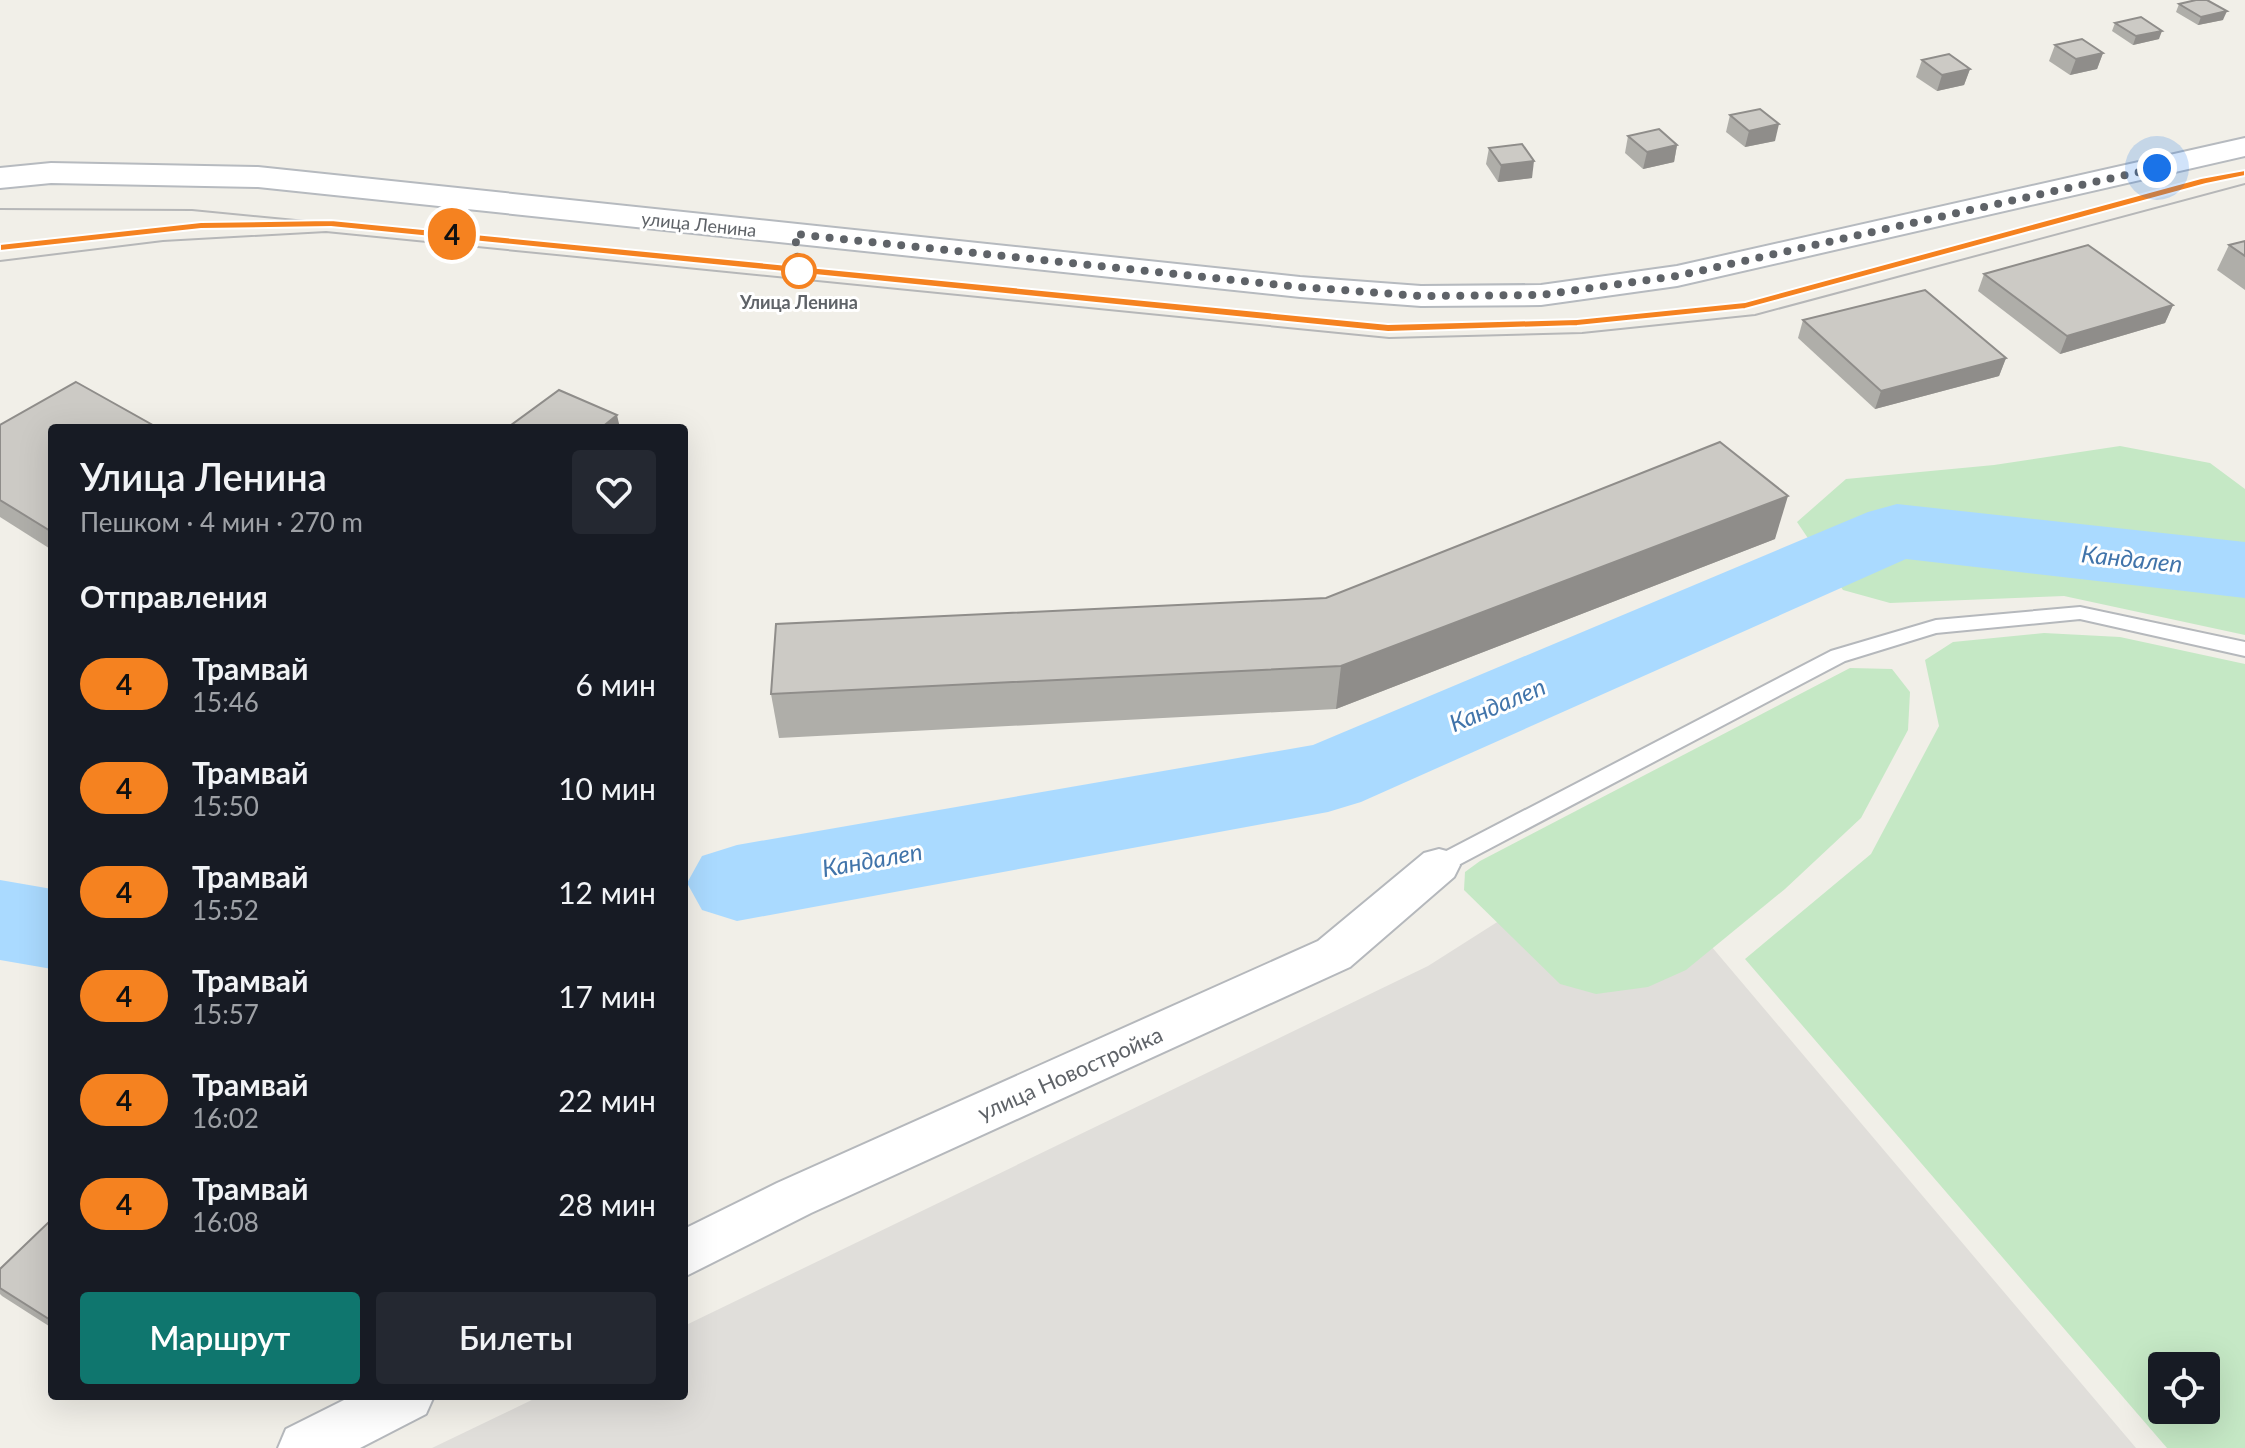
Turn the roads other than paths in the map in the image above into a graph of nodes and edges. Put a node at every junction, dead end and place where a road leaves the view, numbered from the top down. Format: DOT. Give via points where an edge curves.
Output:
graph roads {
  1 [pos="2245,147"];
  2 [pos="0,178"];
  3 [pos="2245,649"];
  4 [pos="1439,865"];
  5 [pos="688,1252"];
  6 [pos="399,1400"];
  7 [pos="305,1448"];
  1 -- 2 [label="main road, улица Ленина" via="1822,246 1677,276 1541,295 1421,296 1300,287 258,177 51,173"];
  3 -- 4 [label="lane" via="2080,613 1936,627 1838,656"];
  4 -- 5 [label="street, улица Новостройка" via="1334,954 794,1198"];
  6 -- 7 [label="street"];
}
